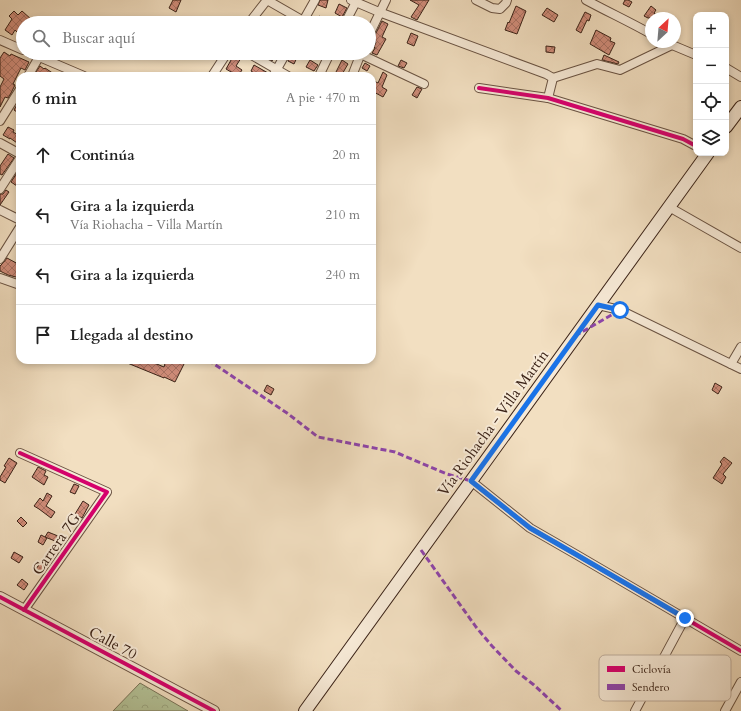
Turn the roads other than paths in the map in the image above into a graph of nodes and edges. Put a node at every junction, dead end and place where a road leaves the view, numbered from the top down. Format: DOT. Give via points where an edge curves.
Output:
graph roads {
  1 [pos="267,0"];
  2 [pos="315,0"];
  3 [pos="386,0"];
  4 [pos="476,0"];
  5 [pos="507,0"];
  6 [pos="586,0"];
  7 [pos="353,1"];
  8 [pos="380,12"];
  9 [pos="254,16"];
  10 [pos="294,16"];
  11 [pos="307,16"];
  12 [pos="348,16"];
  13 [pos="376,20"];
  14 [pos="645,31"];
  15 [pos="2,44"];
  16 [pos="16,48"];
  17 [pos="661,48"];
  18 [pos="677,48"];
  19 [pos="693,55"];
  20 [pos="37,60"];
  21 [pos="45,60"];
  22 [pos="222,60"];
  23 [pos="257,60"];
  24 [pos="282,60"];
  25 [pos="327,60"];
  26 [pos="358,60"];
  27 [pos="374,60"];
  28 [pos="729,70"];
  29 [pos="30,72"];
  30 [pos="70,72"];
  31 [pos="215,72"];
  32 [pos="274,72"];
  33 [pos="276,72"];
  34 [pos="321,72"];
  35 [pos="353,72"];
  36 [pos="553,78"];
  37 [pos="741,78"];
  38 [pos="424,84"];
  39 [pos="479,88"];
  40 [pos="16,95"];
  41 [pos="548,98"];
  42 [pos="741,107"];
  43 [pos="0,121"];
  44 [pos="729,124"];
  45 [pos="0,143"];
  46 [pos="693,144"];
  47 [pos="16,152"];
  48 [pos="706,156"];
  49 [pos="16,164"];
  50 [pos="0,189"];
  51 [pos="669,207"];
  52 [pos="0,210"];
  53 [pos="16,218"];
  54 [pos="16,233"];
  55 [pos="741,248"];
  56 [pos="0,259"];
  57 [pos="0,278"];
  58 [pos="16,283"];
  59 [pos="598,305"];
  60 [pos="741,347"];
  61 [pos="731,364"];
  62 [pos="741,369"];
  63 [pos="20,453"];
  64 [pos="471,481"];
  65 [pos="0,596"];
  66 [pos="24,610"];
  67 [pos="685,618"];
  68 [pos="741,651"];
  69 [pos="665,655"];
  70 [pos="741,682"];
  71 [pos="731,700"];
  72 [pos="640,701"];
  73 [pos="731,701"];
  74 [pos="214,711"];
  75 [pos="304,711"];
  76 [pos="635,711"];
  77 [pos="725,711"];
  1 -- 9 [label="street"];
  1 -- 10 [label="street"];
  2 -- 11 [label="street"];
  3 -- 8 [label="street"];
  4 -- 5 [label="street" via="500,9"];
  6 -- 14 [label="street"];
  7 -- 8 [label="street"];
  7 -- 12 [label="street"];
  8 -- 13 [label="street"];
  8 -- 36 [label="street"];
  15 -- 16 [label="street"];
  17 -- 36 [label="street" via="620,70 597,64"];
  18 -- 19 [label="street"];
  20 -- 29 [label="street"];
  21 -- 30 [label="street"];
  22 -- 31 [label="street"];
  23 -- 32 [label="street"];
  24 -- 33 [label="street"];
  25 -- 34 [label="street"];
  26 -- 35 [label="street"];
  27 -- 38 [label="street"];
  28 -- 37 [label="street"];
  36 -- 41 [label="street"];
  39 -- 41 [label="street"];
  40 -- 43 [label="street"];
  41 -- 46 [label="street" via="683,139"];
  42 -- 44 [label="main road"];
  45 -- 47 [label="street"];
  48 -- 51 [label="main road, Vía Riohacha - Villa Martín"];
  49 -- 50 [label="street"];
  51 -- 55 [label="street"];
  51 -- 59 [label="main road, Vía Riohacha - Villa Martín"];
  52 -- 53 [label="street"];
  54 -- 56 [label="street"];
  57 -- 58 [label="street"];
  59 -- 61 [label="street" via="620,310"];
  59 -- 64 [label="main road, Vía Riohacha - Villa Martín"];
  60 -- 61 [label="street"];
  61 -- 62 [label="street"];
  63 -- 66 [label="street, Carrera 7G" via="107,492"];
  64 -- 67 [label="street" via="530,528"];
  64 -- 75 [label="main road, Vía Riohacha - Villa Martín"];
  65 -- 66 [label="street, Calle 70"];
  66 -- 74 [label="street, Calle 70"];
  67 -- 68 [label="street"];
  67 -- 69 [label="street"];
  70 -- 71 [label="street"];
  72 -- 76 [label="street"];
  73 -- 77 [label="street"];
}
